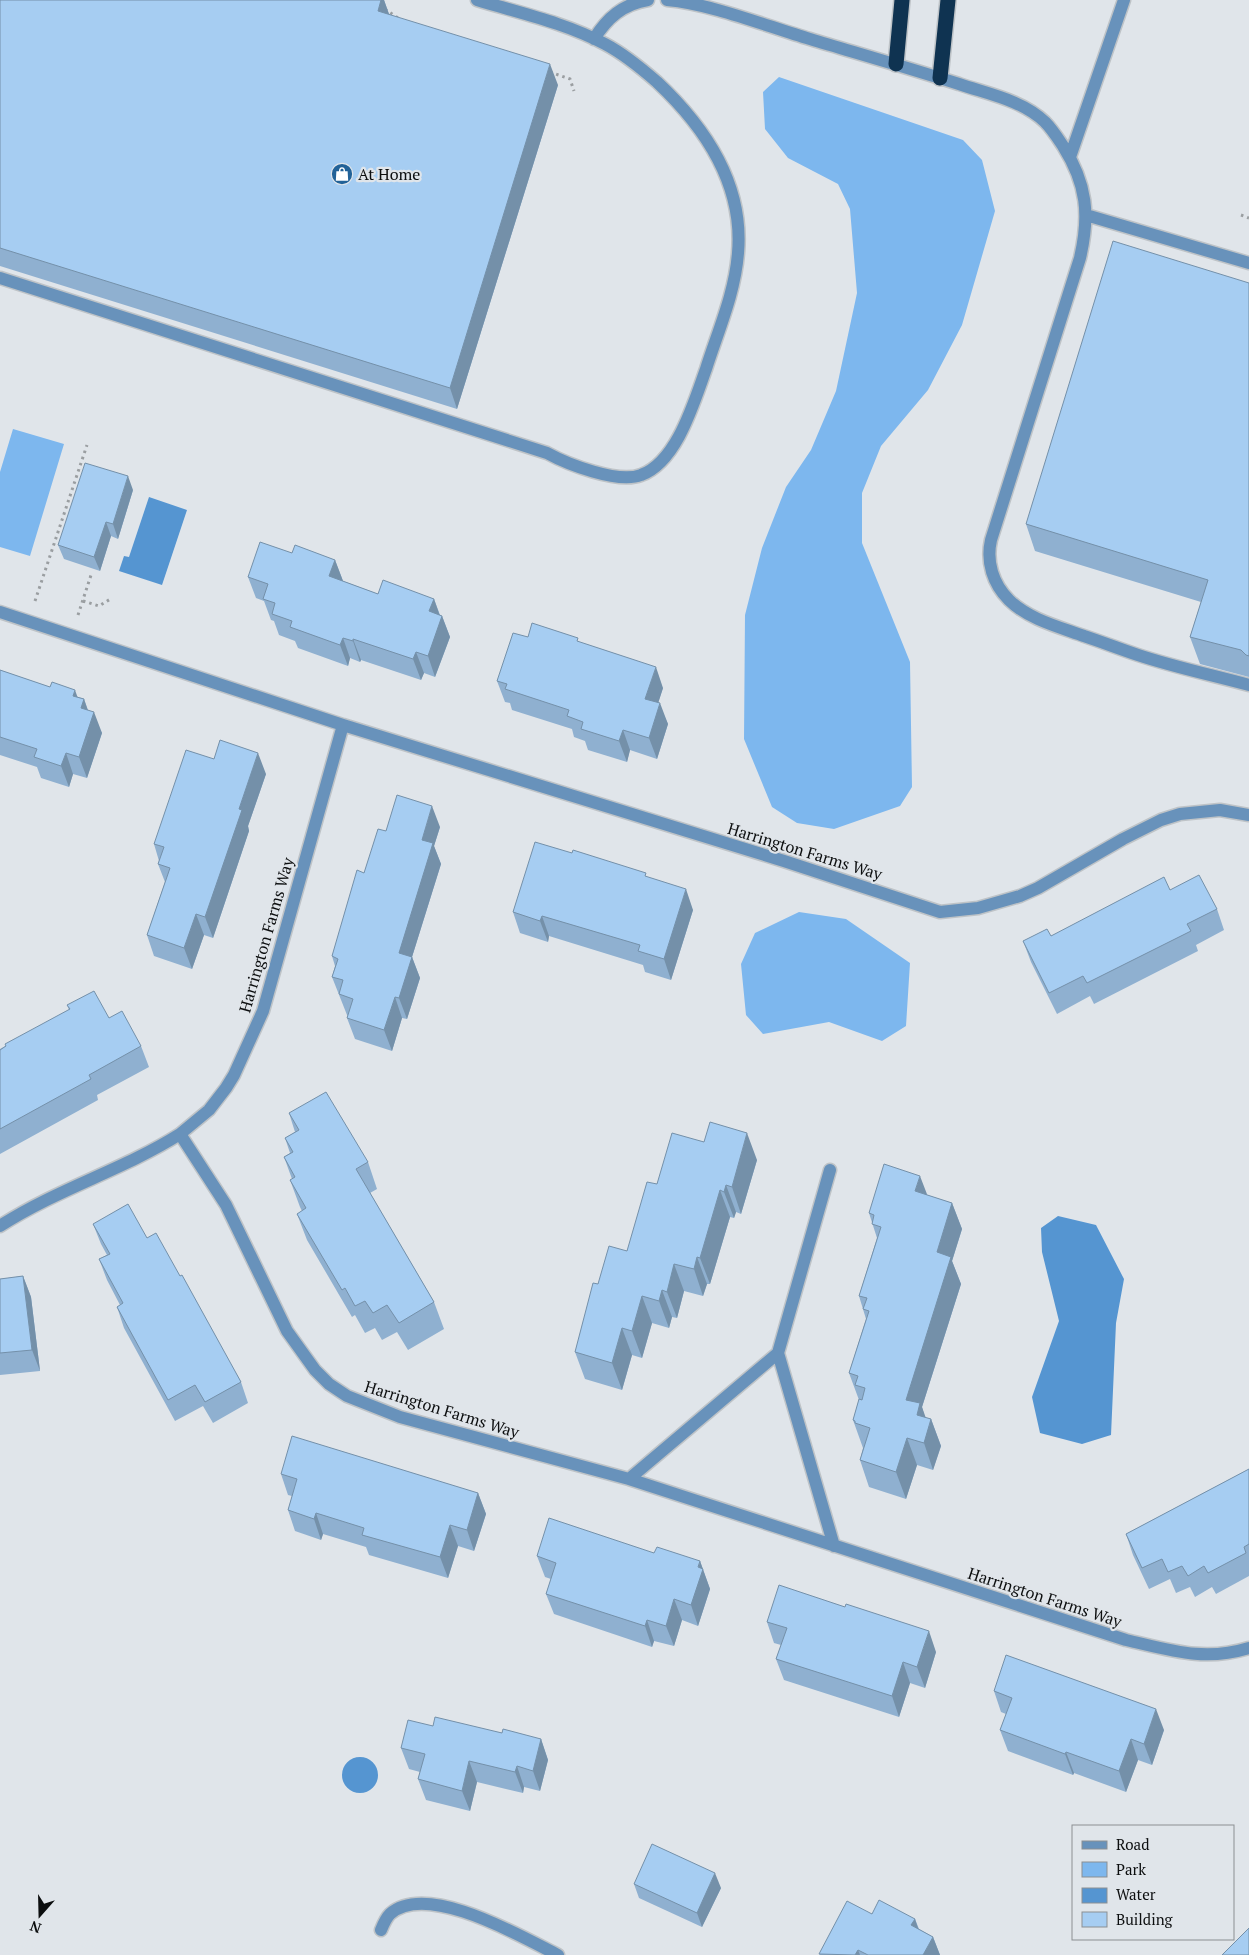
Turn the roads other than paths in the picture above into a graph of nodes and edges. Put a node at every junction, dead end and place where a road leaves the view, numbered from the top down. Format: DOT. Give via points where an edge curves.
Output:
graph roads {
  1 [pos="477,0"];
  2 [pos="648,0"];
  3 [pos="667,0"];
  4 [pos="902,0"];
  5 [pos="948,0"];
  6 [pos="1124,0"];
  7 [pos="634,2"];
  8 [pos="594,39"];
  9 [pos="896,64"];
  10 [pos="940,78"];
  11 [pos="1070,157"];
  12 [pos="1086,215"];
  13 [pos="1249,263"];
  14 [pos="0,278"];
  15 [pos="0,612"];
  16 [pos="1249,685"];
  17 [pos="342,725"];
  18 [pos="1249,815"];
  19 [pos="180,1134"];
  20 [pos="830,1170"];
  21 [pos="0,1226"];
  22 [pos="778,1353"];
  23 [pos="629,1480"];
  24 [pos="834,1546"];
  25 [pos="1249,1648"];
  26 [pos="381,1930"];
  27 [pos="558,1955"];
  1 -- 8 [label="street" via="569,28"];
  2 -- 7 [label="street"];
  3 -- 9 [label="street" via="696,5"];
  4 -- 9 [label="highway"];
  5 -- 10 [label="highway"];
  6 -- 11 [label="street"];
  7 -- 8 [label="street" via="609,18"];
  8 -- 14 [label="street" via="638,66 688,113 715,152 728,181 737,214 736,271 696,398 665,457 639,476 626,477 582,467 547,453"];
  9 -- 10 [label="street"];
  10 -- 11 [label="street" via="1029,109 1054,132"];
  11 -- 12 [label="street" via="1083,191"];
  12 -- 13 [label="street"];
  12 -- 16 [label="street" via="1080,258 990,540 992,571 1009,599 1042,619 1139,655"];
  15 -- 17 [label="street, Harrington Farms Way"];
  17 -- 18 [label="street, Harrington Farms Way" via="940,912 978,908 1020,896 1123,838 1180,814 1220,810"];
  17 -- 19 [label="street, Harrington Farms Way" via="262,1010 226,1088 209,1110"];
  19 -- 21 [label="street, Harrington Farms Way"];
  19 -- 23 [label="street, Harrington Farms Way" via="226,1205 287,1331 315,1370 336,1390 400,1416"];
  20 -- 22 [label="street"];
  22 -- 23 [label="street"];
  22 -- 24 [label="street"];
  23 -- 24 [label="street, Harrington Farms Way"];
  24 -- 25 [label="street, Harrington Farms Way" via="1126,1640 1191,1655 1218,1655"];
  26 -- 27 [label="street" via="390,1914 401,1908 416,1904 434,1906 484,1918"];
}
